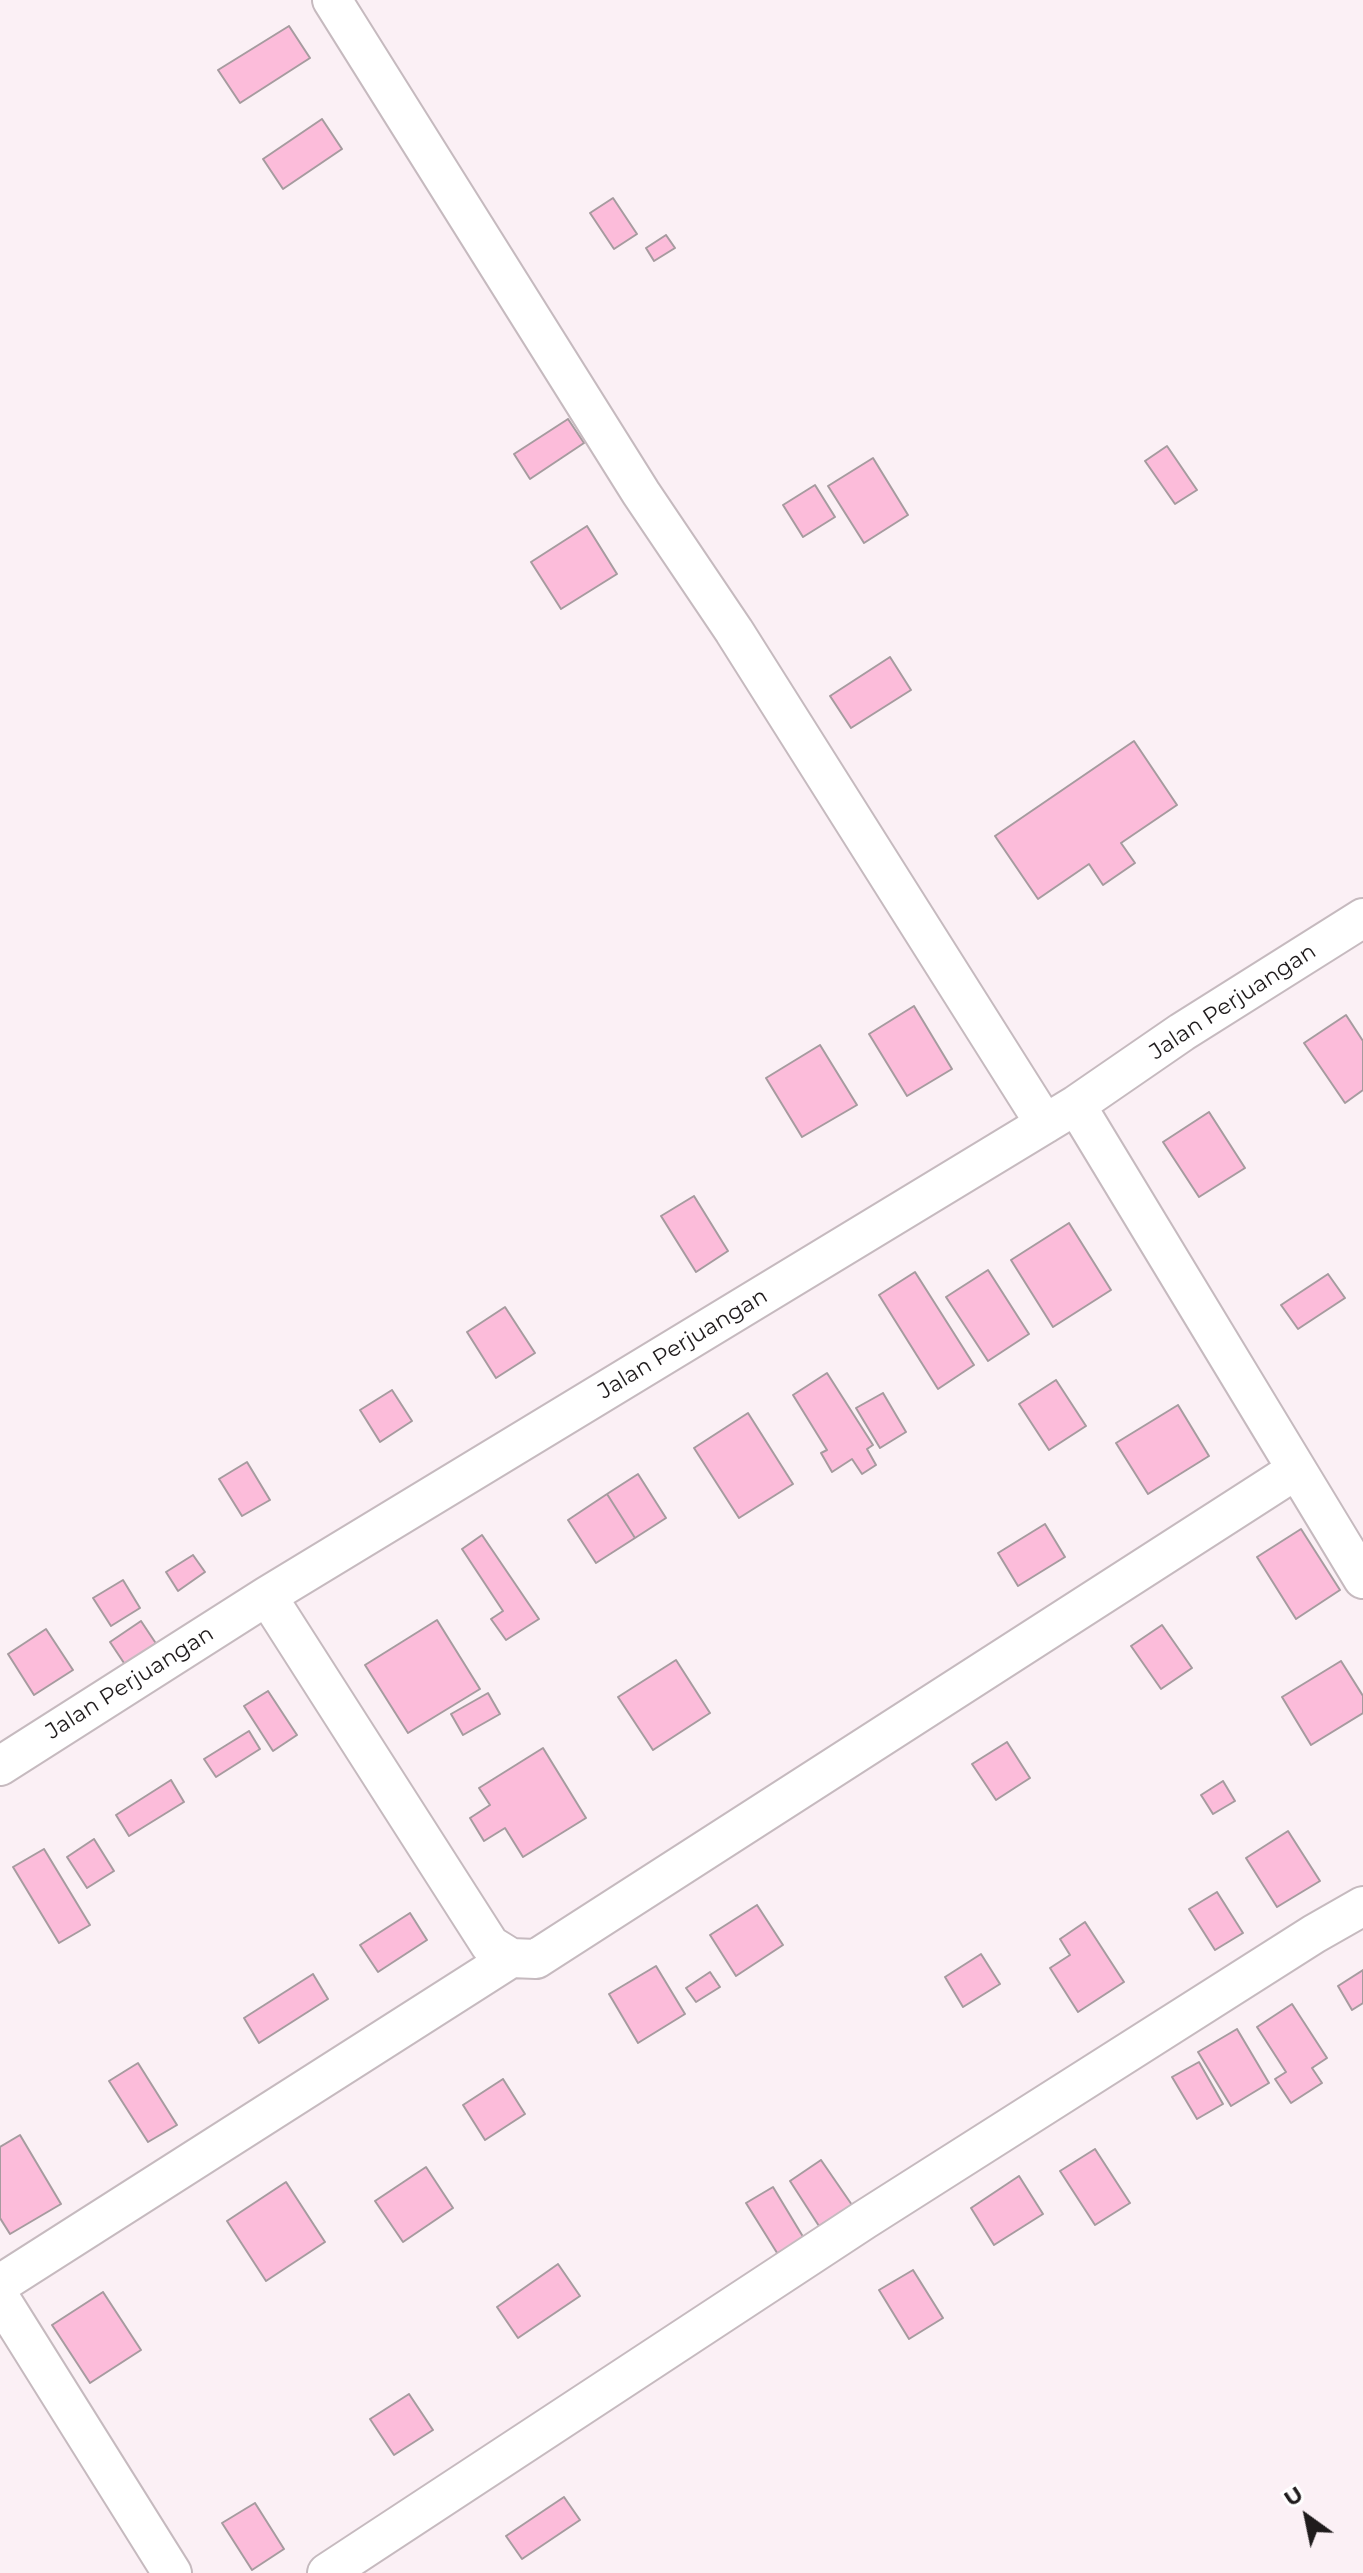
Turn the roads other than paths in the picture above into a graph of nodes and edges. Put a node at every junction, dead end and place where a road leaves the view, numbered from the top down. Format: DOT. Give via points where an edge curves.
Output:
graph roads {
  1 [pos="332,0"];
  2 [pos="1363,918"];
  3 [pos="1060,1115"];
  4 [pos="1296,1470"];
  5 [pos="1363,1579"];
  6 [pos="267,1596"];
  7 [pos="0,1766"];
  8 [pos="1363,1906"];
  9 [pos="511,1958"];
  10 [pos="0,2284"];
  11 [pos="0,2298"];
  12 [pos="172,2573"];
  13 [pos="327,2573"];
  1 -- 3 [label="street" via="641,493"];
  2 -- 3 [label="street, Jalan Perjuangan"];
  3 -- 4 [label="street"];
  3 -- 6 [label="street, Jalan Perjuangan"];
  4 -- 5 [label="street"];
  4 -- 9 [label="street" via="536,1959"];
  6 -- 7 [label="street, Jalan Perjuangan"];
  6 -- 9 [label="street" via="490,1945"];
  8 -- 13 [label="street" via="864,2220"];
  9 -- 10 [label="street"];
  11 -- 12 [label="street"];
}
